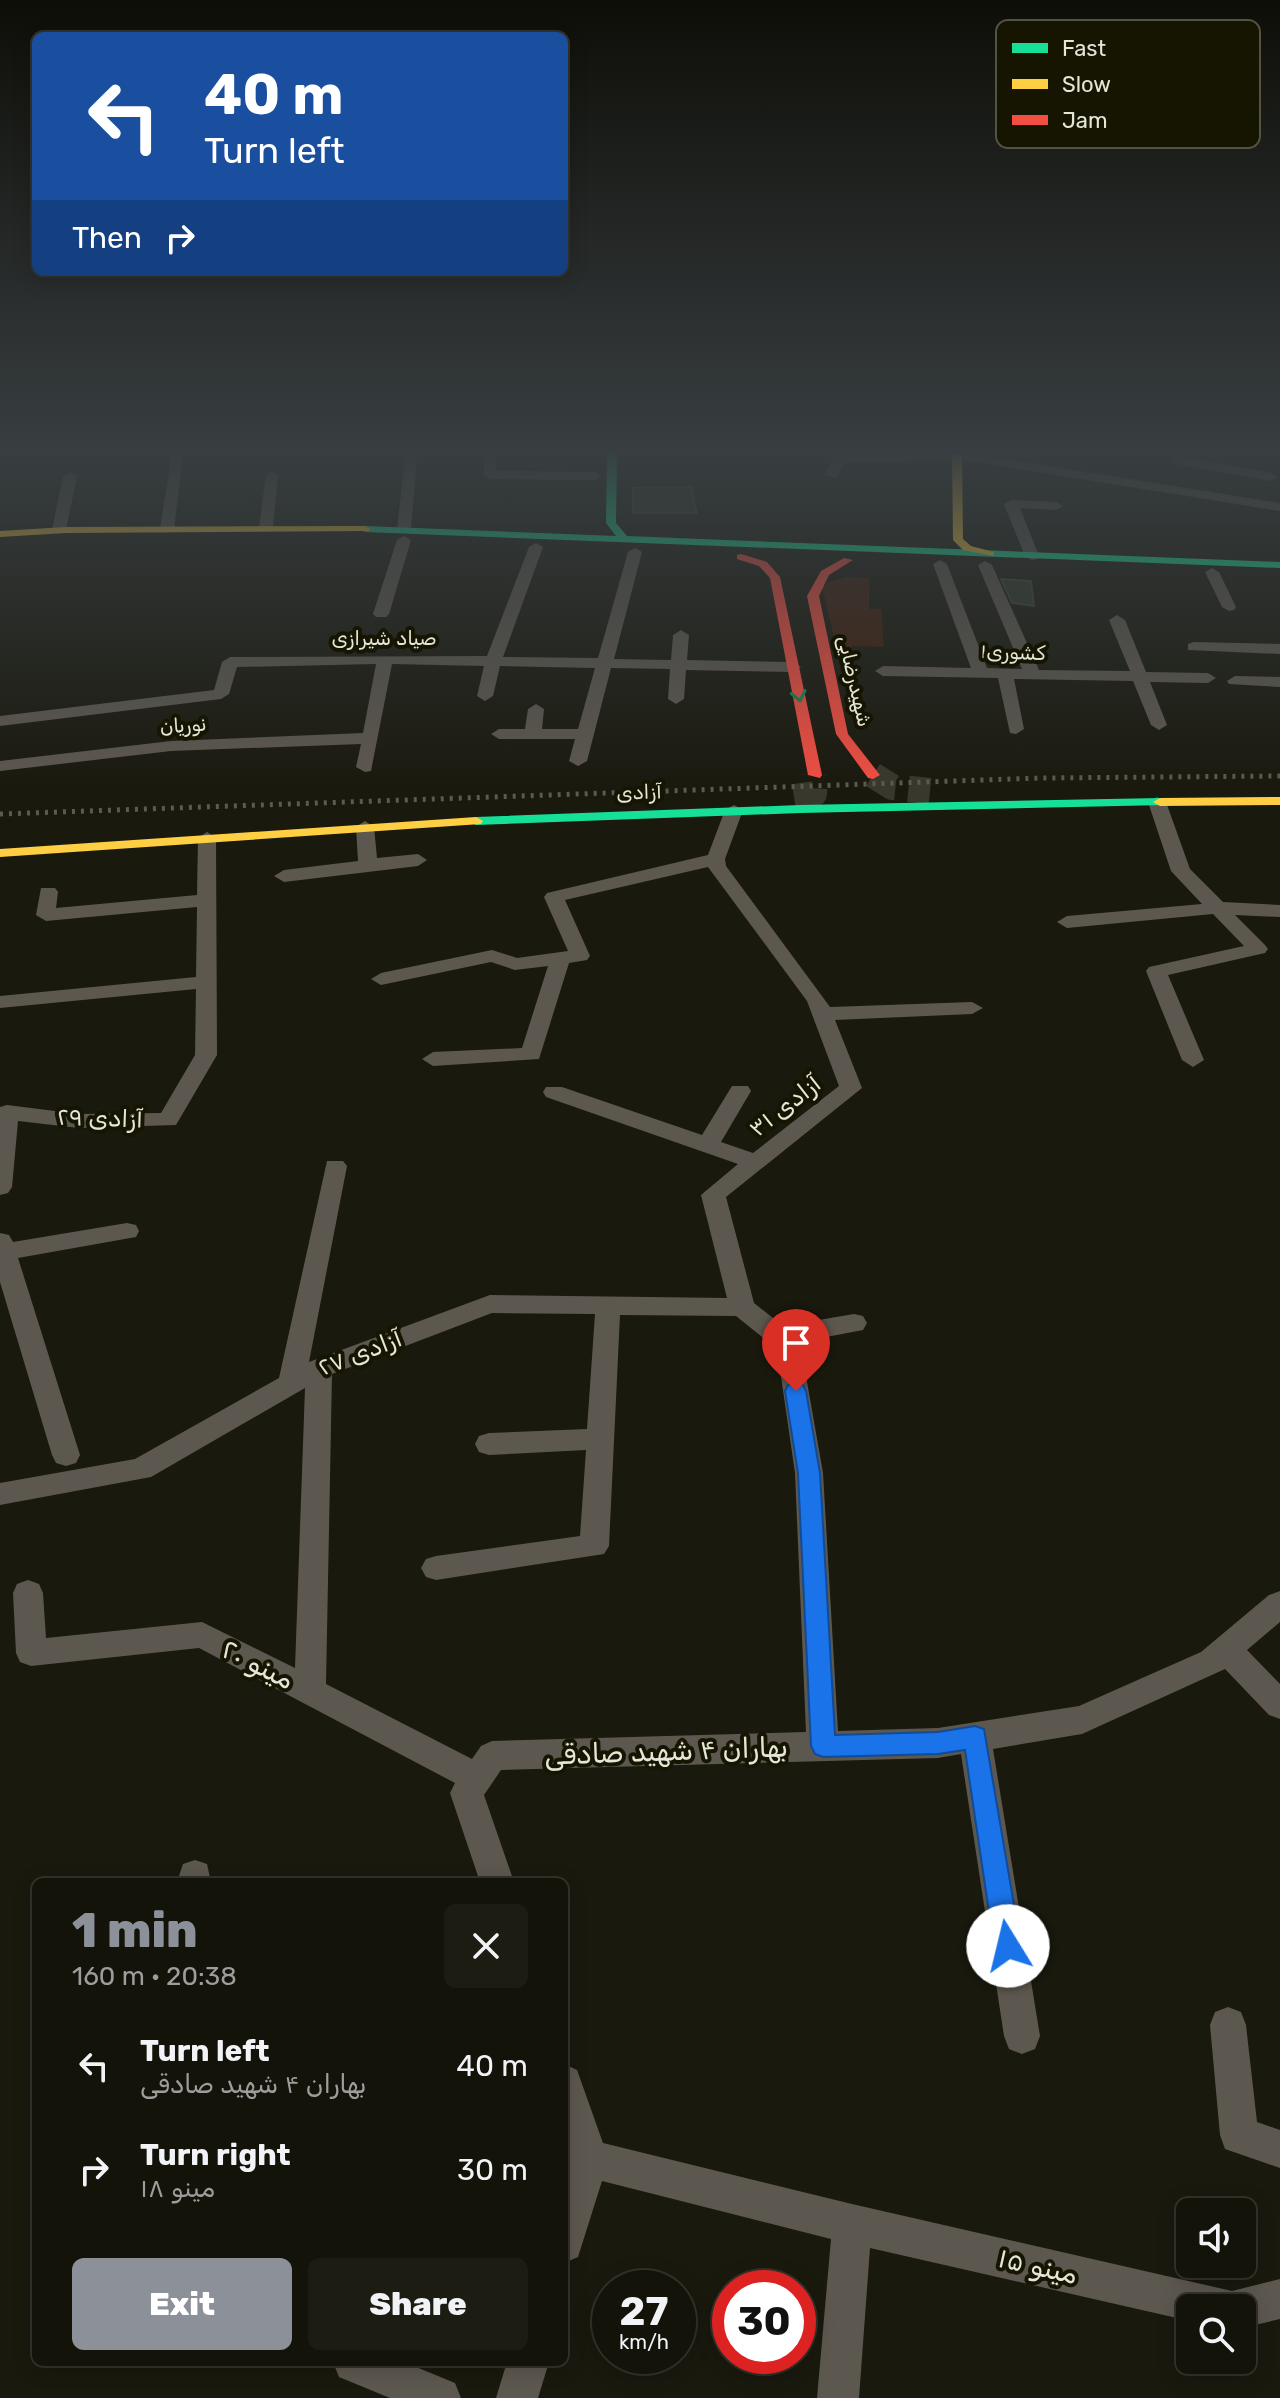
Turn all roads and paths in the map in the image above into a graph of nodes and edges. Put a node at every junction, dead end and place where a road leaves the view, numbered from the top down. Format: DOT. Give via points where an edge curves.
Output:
graph roads {
  1 [pos="940,564"];
  2 [pos="395,565"];
  3 [pos="529,565"];
  4 [pos="632,565"];
  5 [pos="764,565"];
  6 [pos="837,565"];
  7 [pos="989,565"];
  8 [pos="1079,565"];
  9 [pos="1212,572"];
  10 [pos="806,575"];
  11 [pos="1280,575"];
  12 [pos="775,577"];
  13 [pos="1229,607"];
  14 [pos="381,614"];
  15 [pos="1117,620"];
  16 [pos="681,635"];
  17 [pos="1194,647"];
  18 [pos="1280,649"];
  19 [pos="385,659"];
  20 [pos="493,661"];
  21 [pos="606,664"];
  22 [pos="678,665"];
  23 [pos="793,667"];
  24 [pos="883,671"];
  25 [pos="981,674"];
  26 [pos="1005,674"];
  27 [pos="1033,675"];
  28 [pos="1143,678"];
  29 [pos="1208,678"];
  30 [pos="1235,681"];
  31 [pos="1280,682"];
  32 [pos="485,696"];
  33 [pos="676,699"];
  34 [pos="536,709"];
  35 [pos="0,721"];
  36 [pos="1159,725"];
  37 [pos="1016,729"];
  38 [pos="499,734"];
  39 [pos="533,734"];
  40 [pos="586,734"];
  41 [pos="842,734"];
  42 [pos="808,735"];
  43 [pos="371,738"];
  44 [pos="578,761"];
  45 [pos="0,766"];
  46 [pos="365,767"];
  47 [pos="815,775"];
  48 [pos="873,775"];
  49 [pos="930,791"];
  50 [pos="794,797"];
  51 [pos="1280,801"];
  52 [pos="1157,802"];
  53 [pos="1096,803"];
  54 [pos="734,810"];
  55 [pos="598,816"];
  56 [pos="365,827"];
  57 [pos="207,838"];
  58 [pos="0,853"];
  59 [pos="716,859"];
  60 [pos="418,860"];
  61 [pos="368,865"];
  62 [pos="284,876"];
  63 [pos="48,892"];
  64 [pos="206,900"];
  65 [pos="1218,908"];
  66 [pos="1280,911"];
  67 [pos="1067,922"];
  68 [pos="560,960"];
  69 [pos="381,979"];
  70 [pos="206,982"];
  71 [pos="0,1002"];
  72 [pos="972,1008"];
  73 [pos="823,1014"];
  74 [pos="433,1059"];
  75 [pos="1193,1060"];
  76 [pos="740,1091"];
  77 [pos="554,1092"];
  78 [pos="2,1141"];
  79 [pos="708,1145"];
  80 [pos="756,1162"];
  81 [pos="335,1166"];
  82 [pos="0,1187"];
  83 [pos="127,1231"];
  84 [pos="2,1246"];
  85 [pos="608,1306"];
  86 [pos="742,1307"];
  87 [pos="10,1317"];
  88 [pos="854,1323"];
  89 [pos="784,1341"];
  90 [pos="319,1368"];
  91 [pos="291,1383"];
  92 [pos="600,1439"];
  93 [pos="489,1444"];
  94 [pos="66,1455"];
  95 [pos="0,1494"];
  96 [pos="436,1568"];
  97 [pos="28,1593"];
  98 [pos="1280,1604"];
  99 [pos="1226,1650"];
  100 [pos="310,1691"];
  101 [pos="1280,1705"];
  102 [pos="975,1737"];
  103 [pos="823,1746"];
  104 [pos="477,1778"];
  105 [pos="496,1878"];
  106 [pos="1228,2025"];
  107 [pos="1022,2036"];
  108 [pos="568,2095"];
  109 [pos="1280,2149"];
  110 [pos="589,2159"];
  111 [pos="852,2224"];
  112 [pos="568,2230"];
  113 [pos="1176,2297"];
  114 [pos="1280,2299"];
  115 [pos="1256,2304"];
  116 [pos="364,2366"];
  117 [pos="527,2366"];
  118 [pos="440,2398"];
  119 [pos="517,2398"];
  120 [pos="838,2398"];
  1 -- 25 [label="street"];
  2 -- 14 [label="street"];
  3 -- 20 [label="street"];
  4 -- 21 [label="street"];
  5 -- 12 [label="main road"];
  6 -- 10 [label="main road"];
  7 -- 27 [label="street"];
  8 -- 9 [label="main road"];
  9 -- 11 [label="main road"];
  9 -- 13 [label="street"];
  10 -- 12 [label="main road"];
  10 -- 41 [label="main road, شهیدرضایی"];
  12 -- 23 [label="main road"];
  15 -- 28 [label="street"];
  16 -- 22 [label="street"];
  17 -- 18 [label="street"];
  19 -- 20 [label="street, صیاد شیرازی"];
  19 -- 35 [label="street, صیاد شیرازی" via="230,662 221,694"];
  19 -- 43 [label="street"];
  20 -- 21 [label="street, صیاد شیرازی"];
  20 -- 32 [label="street"];
  21 -- 22 [label="street, صیاد شیرازی"];
  21 -- 40 [label="street"];
  22 -- 23 [label="street, صیاد شیرازی"];
  22 -- 33 [label="street"];
  23 -- 42 [label="main road, one-way"];
  24 -- 25 [label="street, کشوری۱"];
  25 -- 26 [label="street, کشوری۱"];
  26 -- 27 [label="street, کشوری۱"];
  26 -- 37 [label="street"];
  27 -- 28 [label="street, کشوری۱"];
  28 -- 29 [label="street, کشوری۱"];
  28 -- 36 [label="street"];
  30 -- 31 [label="street"];
  34 -- 39 [label="street"];
  38 -- 39 [label="street"];
  39 -- 40 [label="street"];
  40 -- 44 [label="street"];
  41 -- 42 [label="main road"];
  41 -- 48 [label="main road, شهیدرضایی"];
  42 -- 47 [label="main road"];
  43 -- 45 [label="street, نوریان" via="171,746"];
  43 -- 46 [label="street"];
  49 -- 53 [label="main road" via="1053,793"];
  50 -- 55 [label="main road" via="613,801 599,803"];
  51 -- 52 [label="main road, آزادی"];
  52 -- 53 [label="main road, آزادی"];
  52 -- 65 [label="street" via="1181,871"];
  53 -- 54 [label="main road, آزادی"];
  54 -- 55 [label="main road, آزادی"];
  54 -- 59 [label="street"];
  55 -- 56 [label="main road, آزادی"];
  56 -- 57 [label="main road, آزادی"];
  56 -- 61 [label="street"];
  57 -- 58 [label="main road, آزادی"];
  57 -- 64 [label="street, آزادی ۲۹"];
  59 -- 68 [label="street" via="554,897 580,956"];
  59 -- 73 [label="street, آزادی ۳۱"];
  60 -- 61 [label="street"];
  61 -- 62 [label="street"];
  63 -- 64 [label="street" via="46,915"];
  64 -- 70 [label="street, آزادی ۲۹"];
  65 -- 66 [label="street"];
  65 -- 67 [label="street"];
  65 -- 75 [label="street" via="1258,949 1156,971"];
  68 -- 69 [label="street" via="515,964 492,956"];
  68 -- 74 [label="street" via="531,1054"];
  70 -- 71 [label="street"];
  70 -- 78 [label="street, آزادی ۲۹" via="206,1055 168,1120 79,1121 7,1112"];
  72 -- 73 [label="street"];
  73 -- 80 [label="street, آزادی ۳۱" via="851,1088"];
  76 -- 79 [label="street"];
  77 -- 79 [label="street"];
  78 -- 82 [label="street, آزادی ۲۹"];
  79 -- 80 [label="street"];
  80 -- 86 [label="street, آزادی ۳۱" via="713,1195"];
  81 -- 91 [label="street"];
  83 -- 84 [label="street"];
  84 -- 87 [label="street"];
  85 -- 86 [label="street, آزادی ۲۷"];
  85 -- 90 [label="street, آزادی ۲۷" via="490,1304"];
  85 -- 92 [label="street"];
  86 -- 89 [label="street"];
  87 -- 94 [label="street"];
  88 -- 89 [label="street"];
  89 -- 103 [label="street" via="809,1473"];
  90 -- 91 [label="street, آزادی ۲۷"];
  90 -- 100 [label="street"];
  91 -- 95 [label="street, آزادی ۲۷" via="141,1469"];
  92 -- 93 [label="street"];
  92 -- 96 [label="street" via="594,1546"];
  97 -- 100 [label="street, مینو ۲۰" via="31,1653 202,1635"];
  98 -- 99 [label="street, بهاران ۴ شهید صادقی"];
  99 -- 101 [label="street"];
  99 -- 102 [label="street, بهاران ۴ شهید صادقی" via="1082,1720"];
  100 -- 104 [label="street, مینو ۲۰"];
  102 -- 103 [label="street, بهاران ۴ شهید صادقی"];
  102 -- 107 [label="street"];
  103 -- 104 [label="street, بهاران ۴ شهید صادقی" via="492,1756"];
  104 -- 105 [label="street" via="467,1793"];
  106 -- 109 [label="street" via="1239,2135"];
  108 -- 110 [label="street"];
  110 -- 111 [label="street, مینو ۱۵"];
  110 -- 112 [label="street"];
  111 -- 113 [label="street, مینو ۱۵"];
  111 -- 120 [label="street"];
  114 -- 115 [label="street"];
  116 -- 118 [label="street"];
  117 -- 119 [label="street"];
}
